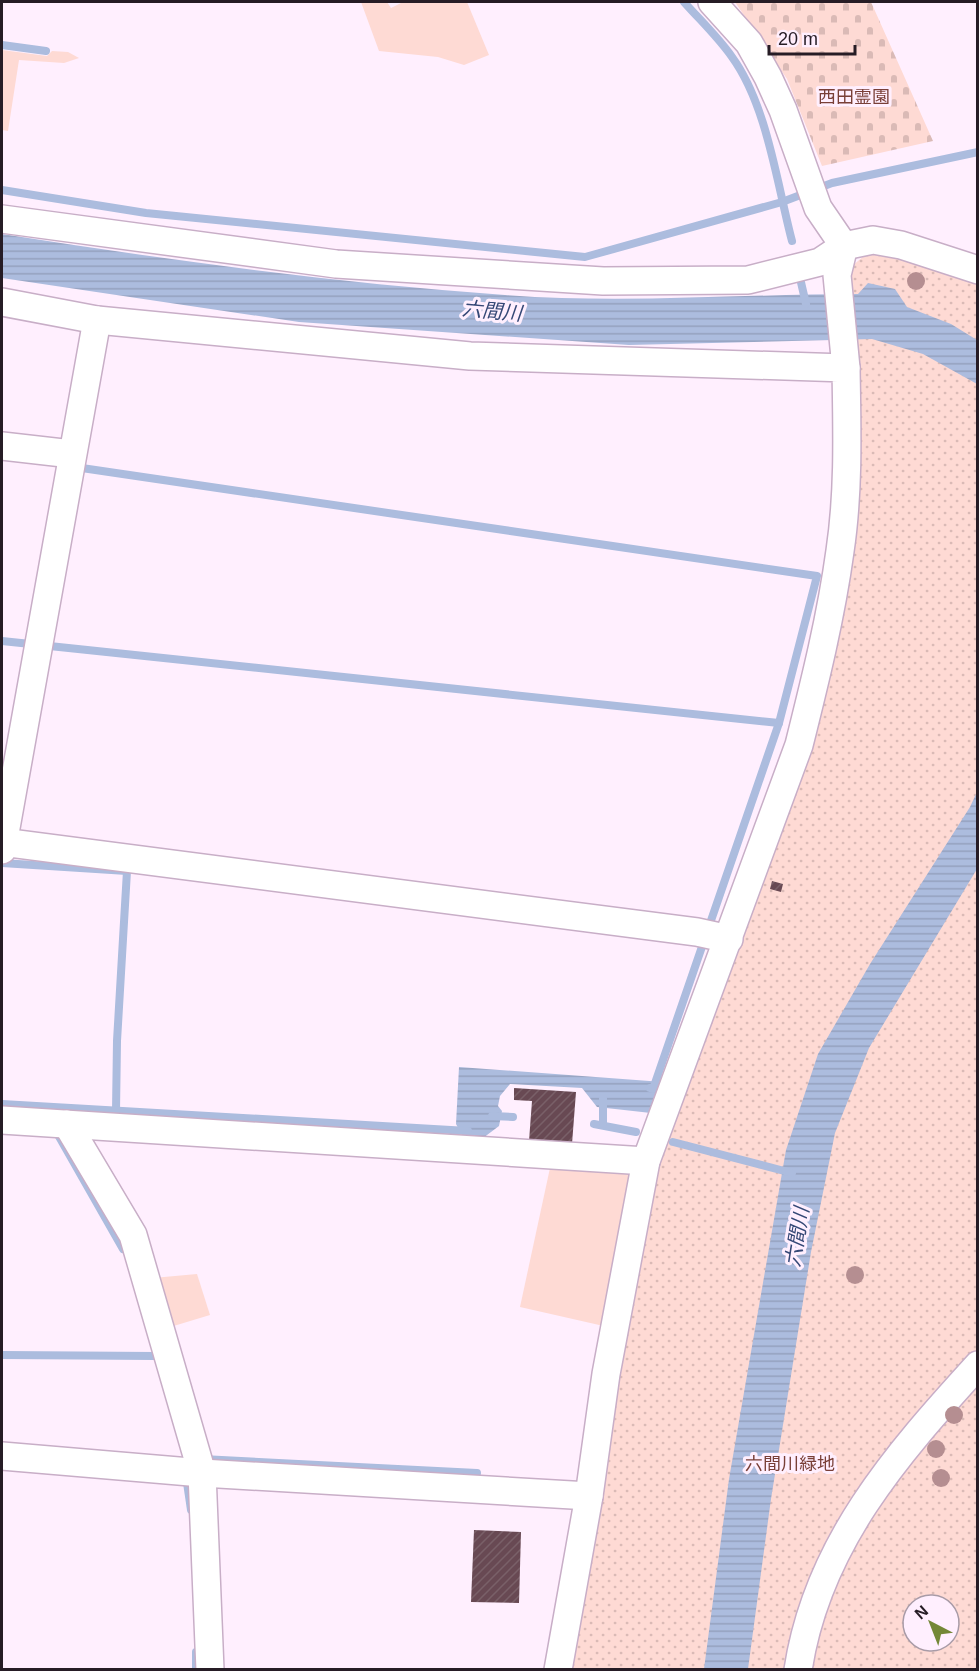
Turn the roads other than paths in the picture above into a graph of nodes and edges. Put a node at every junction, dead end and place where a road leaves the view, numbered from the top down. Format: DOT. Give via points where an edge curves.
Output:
graph roads {
  1 [pos="712,2"];
  2 [pos="2,219"];
  3 [pos="844,246"];
  4 [pos="978,270"];
  5 [pos="2,302"];
  6 [pos="98,320"];
  7 [pos="845,359"];
  8 [pos="2,446"];
  9 [pos="71,463"];
  10 [pos="2,844"];
  11 [pos="713,935"];
  12 [pos="2,1120"];
  13 [pos="67,1124"];
  14 [pos="646,1161"];
  15 [pos="978,1365"];
  16 [pos="2,1456"];
  17 [pos="194,1467"];
  18 [pos="589,1496"];
  19 [pos="210,1670"];
  20 [pos="558,1670"];
  21 [pos="798,1670"];
  1 -- 3 [label="street" via="749,43 768,77 812,190"];
  2 -- 3 [label="street" via="336,264 603,281 748,280 820,262"];
  3 -- 4 [label="street" via="873,240 901,244"];
  3 -- 7 [label="street" via="837,275"];
  5 -- 6 [label="street"];
  6 -- 7 [label="street" via="470,356"];
  6 -- 9 [label="street"];
  7 -- 11 [label="street" via="846,472 828,621 799,745"];
  8 -- 9 [label="street"];
  9 -- 10 [label="street"];
  10 -- 11 [label="street"];
  11 -- 14 [label="street" via="700,1011"];
  12 -- 13 [label="street"];
  13 -- 14 [label="street"];
  13 -- 17 [label="street" via="133,1235"];
  14 -- 18 [label="street" via="606,1374"];
  15 -- 21 [label="street" via="904,1451 851,1522 815,1594"];
  16 -- 17 [label="street"];
  17 -- 18 [label="street"];
  17 -- 19 [label="street"];
  18 -- 20 [label="street"];
}
